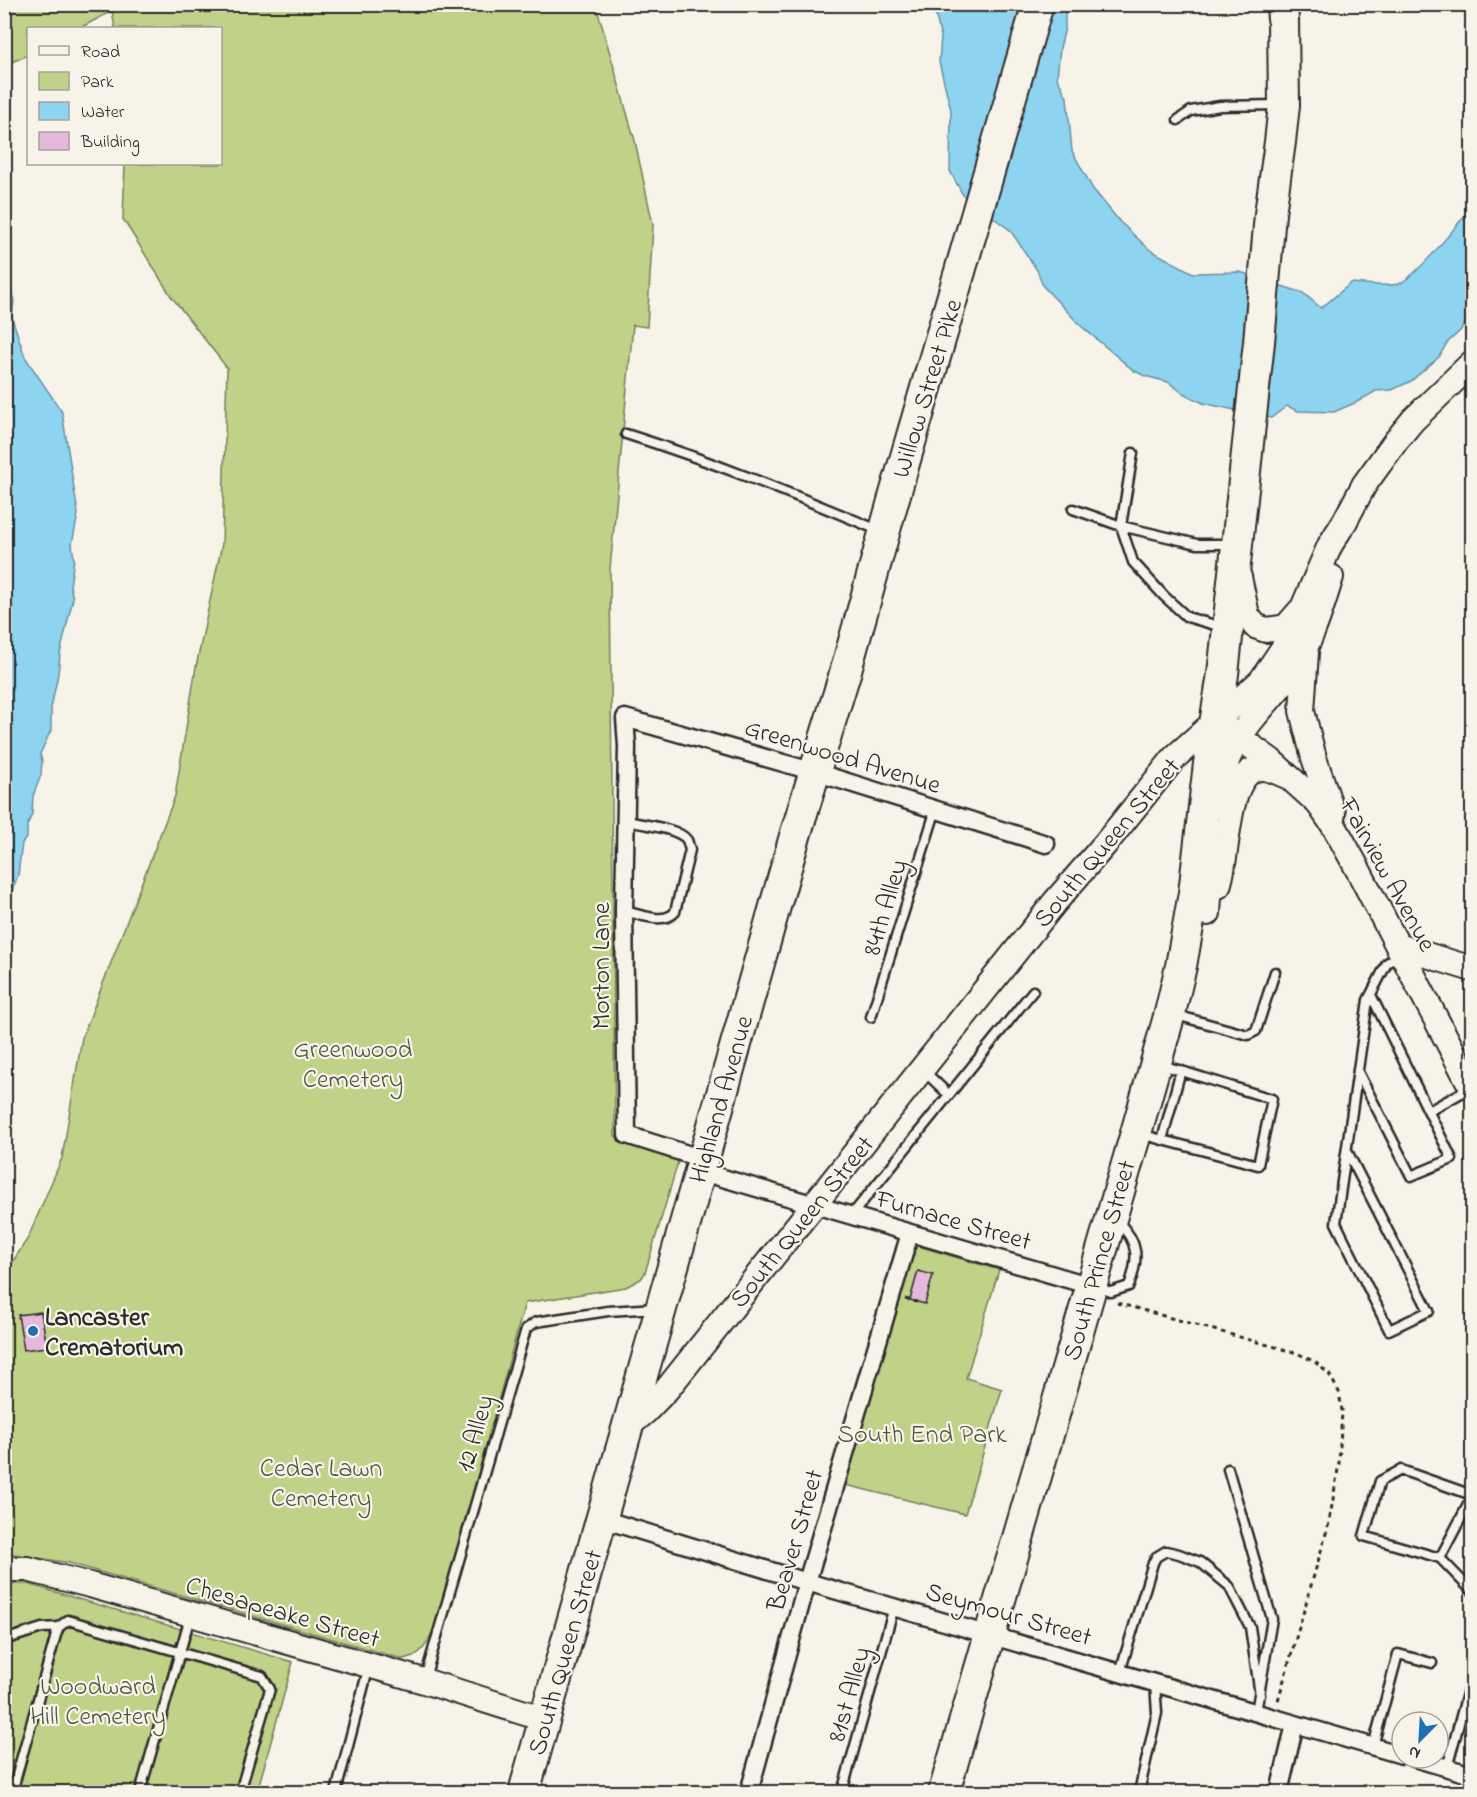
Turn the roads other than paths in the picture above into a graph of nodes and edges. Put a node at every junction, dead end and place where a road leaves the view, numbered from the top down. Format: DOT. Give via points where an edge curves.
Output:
graph roads {
  1 [pos="1038,4"];
  2 [pos="1281,4"];
  3 [pos="1284,105"];
  4 [pos="1178,120"];
  5 [pos="1473,363"];
  6 [pos="626,434"];
  7 [pos="1133,453"];
  8 [pos="1073,509"];
  9 [pos="1345,522"];
  10 [pos="1121,526"];
  11 [pos="884,532"];
  12 [pos="1236,544"];
  13 [pos="1304,607"];
  14 [pos="1228,629"];
  15 [pos="1308,642"];
  16 [pos="625,718"];
  17 [pos="1228,729"];
  18 [pos="815,772"];
  19 [pos="1292,778"];
  20 [pos="936,809"];
  21 [pos="626,820"];
  22 [pos="1341,839"];
  23 [pos="1046,844"];
  24 [pos="624,911"];
  25 [pos="1208,912"];
  26 [pos="1400,950"];
  27 [pos="1473,969"];
  28 [pos="1275,972"];
  29 [pos="1033,991"];
  30 [pos="1371,995"];
  31 [pos="1170,1013"];
  32 [pos="871,1017"];
  33 [pos="1169,1066"];
  34 [pos="922,1070"];
  35 [pos="1358,1072"];
  36 [pos="1472,1087"];
  37 [pos="949,1095"];
  38 [pos="1429,1111"];
  39 [pos="1149,1136"];
  40 [pos="1347,1151"];
  41 [pos="701,1165"];
  42 [pos="814,1205"];
  43 [pos="851,1216"];
  44 [pos="910,1233"];
  45 [pos="1091,1286"];
  46 [pos="661,1307"];
  47 [pos="627,1427"];
  48 [pos="1228,1469"];
  49 [pos="1473,1496"];
  50 [pos="602,1519"];
  51 [pos="1440,1558"];
  52 [pos="4,1569"];
  53 [pos="807,1582"];
  54 [pos="1473,1591"];
  55 [pos="894,1607"];
  56 [pos="191,1614"];
  57 [pos="59,1627"];
  58 [pos="990,1633"];
  59 [pos="4,1640"];
  60 [pos="180,1653"];
  61 [pos="1432,1664"];
  62 [pos="369,1665"];
  63 [pos="1120,1672"];
  64 [pos="1473,1676"];
  65 [pos="424,1681"];
  66 [pos="1155,1682"];
  67 [pos="1260,1695"];
  68 [pos="1256,1713"];
  69 [pos="544,1719"];
  70 [pos="1295,1724"];
  71 [pos="1373,1746"];
  72 [pos="1390,1751"];
  73 [pos="1450,1757"];
  74 [pos="1450,1769"];
  75 [pos="1473,1775"];
  76 [pos="12,1792"];
  77 [pos="140,1792"];
  78 [pos="240,1792"];
  79 [pos="336,1792"];
  80 [pos="524,1792"];
  81 [pos="749,1792"];
  82 [pos="842,1792"];
  83 [pos="944,1792"];
  84 [pos="1139,1792"];
  85 [pos="1278,1792"];
  1 -- 11 [label="highway, Willow Street Pike"];
  2 -- 3 [label="highway"];
  3 -- 4 [label="lane" via="1220,106 1191,111"];
  3 -- 12 [label="highway"];
  5 -- 9 [label="main road" via="1432,400 1395,442 1364,485"];
  6 -- 11 [label="lane" via="762,482"];
  7 -- 10 [label="lane"];
  8 -- 10 [label="lane"];
  9 -- 13 [label="main road" via="1330,545"];
  9 -- 15 [label="main road"];
  10 -- 12 [label="lane" via="1197,544"];
  10 -- 14 [label="lane" via="1133,562 1164,596 1187,617"];
  11 -- 18 [label="highway, Willow Street Pike"];
  12 -- 13 [label="main road" via="1247,615 1255,626 1266,630 1286,627"];
  12 -- 14 [label="highway"];
  13 -- 17 [label="main road" via="1290,638"];
  14 -- 17 [label="highway"];
  15 -- 17 [label="main road" via="1293,670"];
  15 -- 22 [label="main road" via="1302,711"];
  16 -- 18 [label="street, Greenwood Avenue"];
  16 -- 21 [label="street, Morton Lane"];
  17 -- 19 [label="main road, Fairview Avenue"];
  17 -- 25 [label="main road" via="1228,759 1221,780"];
  17 -- 31 [label="highway, South Prince Street" via="1210,755 1194,893"];
  17 -- 34 [label="main road, South Queen Street" via="1175,758"];
  18 -- 20 [label="street, Greenwood Avenue"];
  18 -- 41 [label="highway, Highland Avenue"];
  19 -- 22 [label="main road, Fairview Avenue" via="1318,803"];
  19 -- 25 [label="main road" via="1260,768 1249,772 1242,781 1232,803 1221,879"];
  20 -- 23 [label="street, Greenwood Avenue"];
  20 -- 32 [label="lane, 84th Alley"];
  21 -- 24 [label="street, Morton Lane"];
  21 -- 24 [label="lane" via="682,835 690,850 672,916 665,919"];
  22 -- 26 [label="main road, Fairview Avenue"];
  24 -- 41 [label="street, Morton Lane" via="627,1135"];
  25 -- 31 [label="main road" via="1189,973"];
  26 -- 27 [label="main road"];
  26 -- 30 [label="lane" via="1387,963"];
  26 -- 36 [label="main road, Fairview Avenue"];
  28 -- 31 [label="lane" via="1257,1031 1248,1035"];
  29 -- 37 [label="lane"];
  30 -- 35 [label="lane"];
  30 -- 38 [label="lane"];
  31 -- 33 [label="highway, South Prince Street"];
  33 -- 39 [label="highway, South Prince Street"];
  33 -- 39 [label="lane" via="1272,1099 1258,1165"];
  34 -- 37 [label="lane"];
  34 -- 42 [label="main road, South Queen Street"];
  35 -- 38 [label="lane" via="1411,1176 1452,1159"];
  35 -- 40 [label="lane"];
  36 -- 38 [label="lane"];
  37 -- 43 [label="lane"];
  39 -- 45 [label="highway, South Prince Street" via="1111,1216"];
  40 -- 40 [label="lane" via="1336,1223 1389,1330 1429,1311"];
  41 -- 42 [label="street, Furnace Street"];
  41 -- 46 [label="highway, Highland Avenue"];
  42 -- 43 [label="street, Furnace Street"];
  42 -- 47 [label="main road, South Queen Street" via="668,1388"];
  43 -- 44 [label="street, Furnace Street"];
  44 -- 45 [label="street, Furnace Street"];
  44 -- 53 [label="street, Beaver Street"];
  45 -- 58 [label="highway, South Prince Street"];
  46 -- 47 [label="highway, Highland Avenue"];
  46 -- 65 [label="lane, 12 Alley" via="536,1322 526,1329"];
  47 -- 50 [label="highway, South Queen Street"];
  48 -- 67 [label="lane" via="1272,1619"];
  49 -- 51 [label="lane"];
  49 -- 51 [label="lane" via="1401,1470 1380,1480 1364,1536"];
  50 -- 53 [label="street, Seymour Street"];
  50 -- 69 [label="highway, South Queen Street"];
  51 -- 54 [label="lane"];
  52 -- 56 [label="main road, Chesapeake Street" via="27,1569"];
  53 -- 55 [label="street, Seymour Street"];
  53 -- 81 [label="street, Beaver Street"];
  55 -- 58 [label="street, Seymour Street"];
  55 -- 82 [label="lane, 81st Alley"];
  56 -- 60 [label="lane"];
  56 -- 62 [label="main road, Chesapeake Street"];
  57 -- 59 [label="lane"];
  57 -- 60 [label="lane" via="69,1620"];
  57 -- 76 [label="lane"];
  58 -- 63 [label="street, Seymour Street"];
  58 -- 83 [label="highway, South Prince Street"];
  60 -- 77 [label="lane"];
  60 -- 78 [label="lane" via="262,1676 270,1689"];
  61 -- 71 [label="lane" via="1398,1654"];
  62 -- 65 [label="main road, Chesapeake Street"];
  62 -- 79 [label="lane"];
  63 -- 66 [label="street, Seymour Street"];
  63 -- 67 [label="lane" via="1154,1563 1166,1551 1200,1562 1229,1586 1250,1627"];
  64 -- 73 [label="lane"];
  65 -- 69 [label="main road, Chesapeake Street"];
  66 -- 68 [label="street, Seymour Street"];
  66 -- 84 [label="lane" via="1157,1713"];
  67 -- 68 [label="lane"];
  68 -- 70 [label="street, Seymour Street"];
  69 -- 80 [label="highway, South Queen Street"];
  70 -- 71 [label="street, Seymour Street"];
  70 -- 85 [label="street"];
  71 -- 72 [label="street, Seymour Street"];
  74 -- 75 [label="street"];
}
